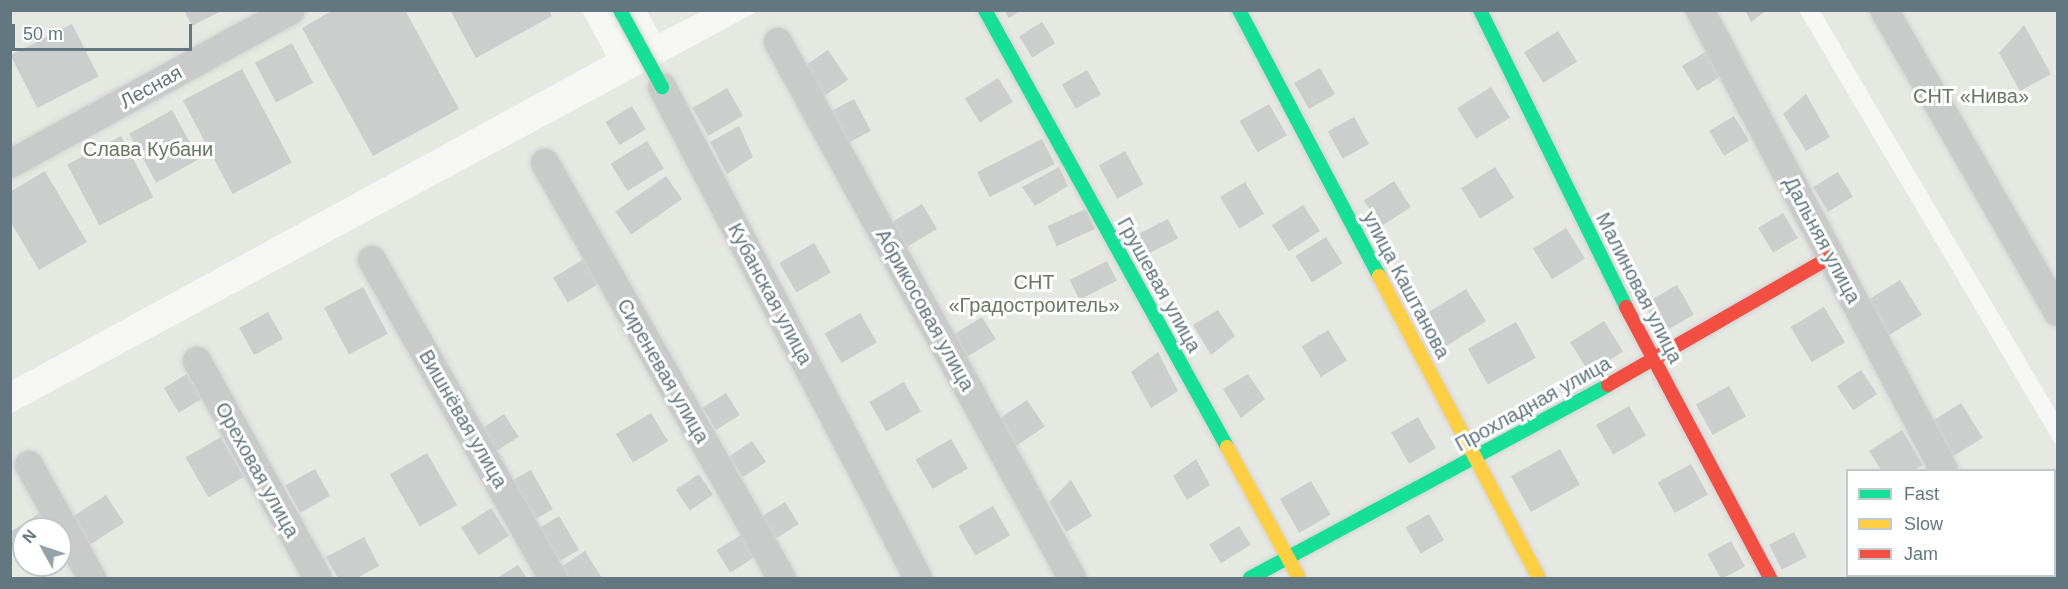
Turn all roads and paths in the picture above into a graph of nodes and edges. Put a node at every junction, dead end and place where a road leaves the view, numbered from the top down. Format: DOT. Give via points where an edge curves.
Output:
graph roads {
  1 [pos="291,10"];
  2 [pos="620,10"];
  3 [pos="985,10"];
  4 [pos="1239,10"];
  5 [pos="1480,10"];
  6 [pos="1700,10"];
  7 [pos="1884,10"];
  8 [pos="778,42"];
  9 [pos="662,87"];
  10 [pos="545,163"];
  11 [pos="10,164"];
  12 [pos="1831,257"];
  13 [pos="372,261"];
  14 [pos="2058,312"];
  15 [pos="196,361"];
  16 [pos="1653,361"];
  17 [pos="1476,459"];
  18 [pos="29,465"];
  19 [pos="1943,469"];
  20 [pos="1287,558"];
  21 [pos="92,579"];
  22 [pos="318,579"];
  23 [pos="553,579"];
  24 [pos="782,579"];
  25 [pos="918,579"];
  26 [pos="1072,579"];
  27 [pos="1250,579"];
  28 [pos="1299,579"];
  29 [pos="1539,579"];
  30 [pos="1770,579"];
  1 -- 11 [label="street, Лесная"];
  2 -- 9 [label="street, Кубанская улица"];
  3 -- 20 [label="street, Грушевая улица"];
  4 -- 17 [label="street, улица Каштанова"];
  5 -- 16 [label="street, Малиновая улица"];
  6 -- 12 [label="street, Дальняя улица"];
  7 -- 14 [label="street"];
  8 -- 26 [label="street, Абрикосовая улица"];
  9 -- 25 [label="street, Кубанская улица"];
  10 -- 24 [label="street, Сиреневая улица"];
  12 -- 16 [label="street, Прохладная улица"];
  12 -- 19 [label="street, Дальняя улица"];
  13 -- 23 [label="street, Вишнёвая улица"];
  15 -- 22 [label="street, Ореховая улица"];
  16 -- 17 [label="street, Прохладная улица"];
  16 -- 30 [label="street, Малиновая улица"];
  17 -- 20 [label="street, Прохладная улица"];
  17 -- 29 [label="street, улица Каштанова"];
  18 -- 21 [label="street"];
  20 -- 27 [label="street, Прохладная улица"];
  20 -- 28 [label="street, Грушевая улица"];
}
